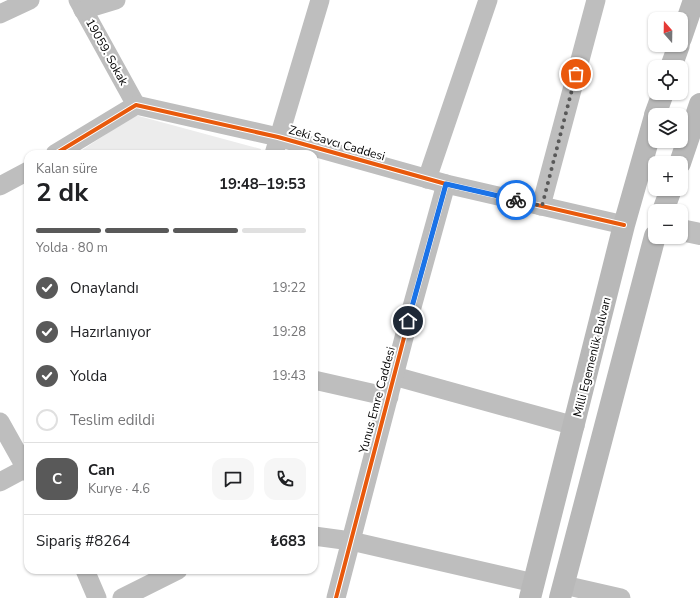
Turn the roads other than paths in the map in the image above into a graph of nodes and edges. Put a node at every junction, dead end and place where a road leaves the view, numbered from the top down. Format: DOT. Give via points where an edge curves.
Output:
graph roads {
  1 [pos="30,0"];
  2 [pos="116,0"];
  3 [pos="320,0"];
  4 [pos="488,0"];
  5 [pos="596,0"];
  6 [pos="694,0"];
  7 [pos="81,5"];
  8 [pos="0,14"];
  9 [pos="688,18"];
  10 [pos="700,104"];
  11 [pos="136,105"];
  12 [pos="648,141"];
  13 [pos="276,145"];
  14 [pos="62,150"];
  15 [pos="298,150"];
  16 [pos="318,154"];
  17 [pos="682,156"];
  18 [pos="24,173"];
  19 [pos="427,179"];
  20 [pos="446,184"];
  21 [pos="0,186"];
  22 [pos="542,206"];
  23 [pos="624,225"];
  24 [pos="688,231"];
  25 [pos="700,234"];
  26 [pos="653,244"];
  27 [pos="394,376"];
  28 [pos="318,381"];
  29 [pos="389,397"];
  30 [pos="0,422"];
  31 [pos="575,426"];
  32 [pos="24,464"];
  33 [pos="24,470"];
  34 [pos="0,482"];
  35 [pos="318,537"];
  36 [pos="351,541"];
  37 [pos="87,574"];
  38 [pos="170,574"];
  39 [pos="532,590"];
  40 [pos="562,591"];
  41 [pos="98,598"];
  42 [pos="122,598"];
  43 [pos="336,598"];
  44 [pos="621,598"];
  1 -- 8 [label="street"];
  2 -- 7 [label="street"];
  3 -- 13 [label="street"];
  4 -- 19 [label="street"];
  5 -- 22 [label="street"];
  6 -- 9 [label="main road"];
  7 -- 11 [label="street, 19059. Sokak"];
  10 -- 17 [label="main road"];
  11 -- 13 [label="street, Zeki Savcı Caddesi"];
  11 -- 14 [label="street"];
  12 -- 23 [label="main road, Milli Egemenlik Bulvarı"];
  13 -- 15 [label="street, Zeki Savcı Caddesi"];
  16 -- 19 [label="street, Zeki Savcı Caddesi"];
  18 -- 21 [label="street"];
  19 -- 20 [label="street, Zeki Savcı Caddesi"];
  20 -- 22 [label="street, Zeki Savcı Caddesi"];
  20 -- 27 [label="street, Yunus Emre Caddesi"];
  22 -- 23 [label="street, Zeki Savcı Caddesi"];
  23 -- 31 [label="main road, Milli Egemenlik Bulvarı"];
  24 -- 25 [label="street"];
  26 -- 40 [label="main road"];
  27 -- 29 [label="street, Yunus Emre Caddesi"];
  27 -- 31 [label="street"];
  28 -- 29 [label="street"];
  29 -- 36 [label="street, Yunus Emre Caddesi"];
  30 -- 32 [label="street"];
  31 -- 39 [label="main road, Milli Egemenlik Bulvarı"];
  33 -- 34 [label="street"];
  35 -- 36 [label="street"];
  36 -- 39 [label="street"];
  36 -- 43 [label="street, Yunus Emre Caddesi"];
  37 -- 41 [label="street"];
  38 -- 42 [label="street"];
  40 -- 44 [label="street"];
}
